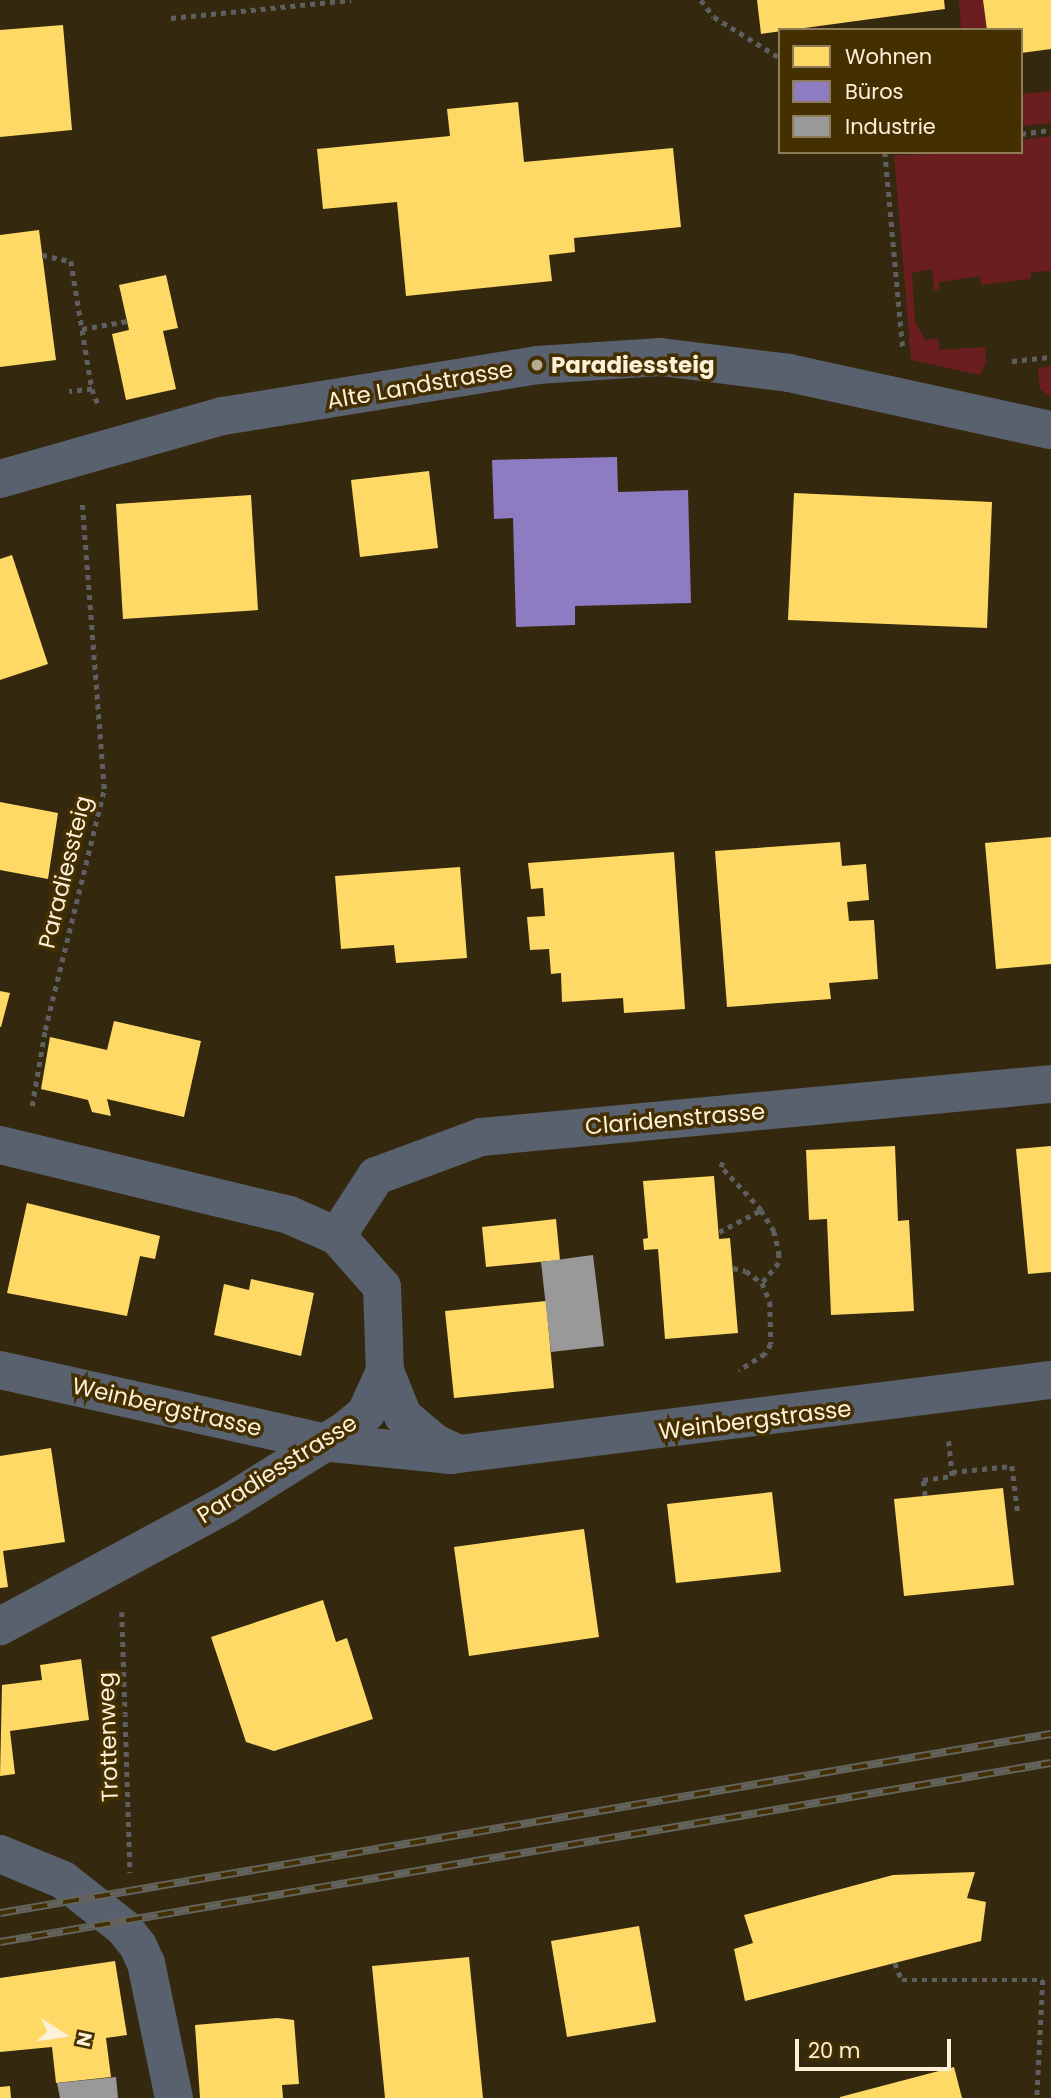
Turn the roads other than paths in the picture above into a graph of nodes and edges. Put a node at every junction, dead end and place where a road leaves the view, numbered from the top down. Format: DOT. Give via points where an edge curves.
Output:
graph roads {
  1 [pos="1051,430"];
  2 [pos="0,478"];
  3 [pos="1051,1084"];
  4 [pos="0,1145"];
  5 [pos="337,1236"];
  6 [pos="0,1370"];
  7 [pos="385,1371"];
  8 [pos="1051,1380"];
  9 [pos="322,1442"];
  10 [pos="459,1454"];
  11 [pos="0,1626"];
  12 [pos="0,1854"];
  13 [pos="174,2098"];
  1 -- 2 [label="street, Alte Landstrasse" via="789,373 692,358 537,365 223,415"];
  3 -- 5 [label="street, Claridenstrasse" via="481,1138 376,1176"];
  4 -- 5 [label="street, Paradiesstrasse" via="289,1215"];
  5 -- 7 [label="street, Paradiesstrasse" via="382,1287"];
  6 -- 9 [label="street, Weinbergstrasse"];
  7 -- 9 [label="street, Paradiesstrasse" via="366,1413"];
  7 -- 10 [label="street" via="403,1416 435,1443"];
  8 -- 10 [label="street, Weinbergstrasse"];
  9 -- 10 [label="street, Weinbergstrasse"];
  9 -- 11 [label="street, Paradiesstrasse" via="227,1504"];
  12 -- 13 [label="street" via="63,1880 124,1928 138,1945 146,1963"];
}
